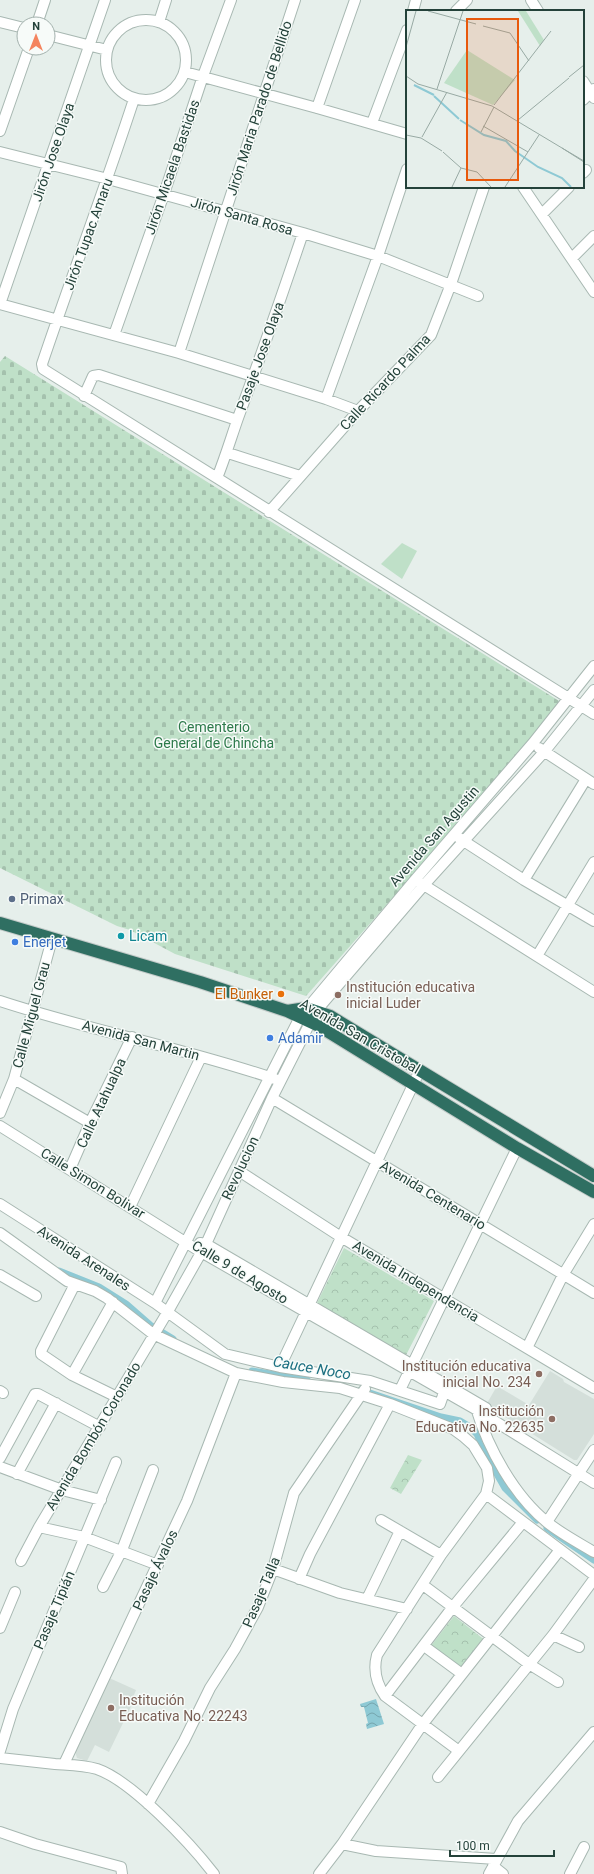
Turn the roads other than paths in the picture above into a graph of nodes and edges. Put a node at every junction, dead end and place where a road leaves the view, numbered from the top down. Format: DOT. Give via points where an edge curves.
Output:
graph roads {
  1 [pos="45,0"];
  2 [pos="105,0"];
  3 [pos="166,0"];
  4 [pos="231,0"];
  5 [pos="294,0"];
  6 [pos="355,0"];
  7 [pos="467,0"];
  8 [pos="531,0"];
  9 [pos="457,10"];
  10 [pos="537,10"];
  11 [pos="40,16"];
  12 [pos="0,22"];
  13 [pos="159,22"];
  14 [pos="16,26"];
  15 [pos="406,33"];
  16 [pos="56,36"];
  17 [pos="90,46"];
  18 [pos="107,50"];
  19 [pos="26,56"];
  20 [pos="185,72"];
  21 [pos="203,76"];
  22 [pos="584,82"];
  23 [pos="593,93"];
  24 [pos="263,94"];
  25 [pos="134,99"];
  26 [pos="584,99"];
  27 [pos="317,108"];
  28 [pos="372,123"];
  29 [pos="0,132"];
  30 [pos="406,134"];
  31 [pos="0,152"];
  32 [pos="49,164"];
  33 [pos="406,172"];
  34 [pos="108,179"];
  35 [pos="484,188"];
  36 [pos="524,188"];
  37 [pos="568,188"];
  38 [pos="164,194"];
  39 [pos="225,210"];
  40 [pos="542,214"];
  41 [pos="303,233"];
  42 [pos="594,236"];
  43 [pos="378,256"];
  44 [pos="572,258"];
  45 [pos="451,284"];
  46 [pos="594,292"];
  47 [pos="478,296"];
  48 [pos="0,304"];
  49 [pos="57,319"];
  50 [pos="114,335"];
  51 [pos="179,353"];
  52 [pos="254,377"];
  53 [pos="84,396"];
  54 [pos="326,399"];
  55 [pos="358,411"];
  56 [pos="237,420"];
  57 [pos="228,453"];
  58 [pos="300,476"];
  59 [pos="217,478"];
  60 [pos="269,512"];
  61 [pos="594,666"];
  62 [pos="594,690"];
  63 [pos="568,699"];
  64 [pos="581,707"];
  65 [pos="594,714"];
  66 [pos="533,743"];
  67 [pos="544,752"];
  68 [pos="590,782"];
  69 [pos="454,835"];
  70 [pos="464,841"];
  71 [pos="594,862"];
  72 [pos="415,880"];
  73 [pos="524,880"];
  74 [pos="424,885"];
  75 [pos="567,905"];
  76 [pos="594,921"];
  77 [pos="0,923"];
  78 [pos="52,939"];
  79 [pos="538,956"];
  80 [pos="594,992"];
  81 [pos="0,1001"];
  82 [pos="311,1011"];
  83 [pos="33,1012"];
  84 [pos="132,1037"];
  85 [pos="201,1057"];
  86 [pos="420,1070"];
  87 [pos="269,1077"];
  88 [pos="14,1079"];
  89 [pos="281,1082"];
  90 [pos="413,1085"];
  91 [pos="272,1098"];
  92 [pos="0,1113"];
  93 [pos="503,1121"];
  94 [pos="90,1123"];
  95 [pos="0,1126"];
  96 [pos="496,1135"];
  97 [pos="517,1148"];
  98 [pos="377,1161"];
  99 [pos="70,1169"];
  100 [pos="239,1171"];
  101 [pos="594,1176"];
  102 [pos="592,1187"];
  103 [pos="0,1204"];
  104 [pos="130,1207"];
  105 [pos="480,1224"];
  106 [pos="594,1224"];
  107 [pos="0,1233"];
  108 [pos="341,1237"];
  109 [pos="186,1241"];
  110 [pos="204,1248"];
  111 [pos="0,1274"];
  112 [pos="563,1275"];
  113 [pos="75,1284"];
  114 [pos="594,1293"];
  115 [pos="36,1296"];
  116 [pos="445,1297"];
  117 [pos="113,1302"];
  118 [pos="155,1303"];
  119 [pos="308,1308"];
  120 [pos="167,1313"];
  121 [pos="153,1334"];
  122 [pos="527,1348"];
  123 [pos="280,1367"];
  124 [pos="412,1368"];
  125 [pos="236,1373"];
  126 [pos="72,1375"];
  127 [pos="446,1388"];
  128 [pos="594,1388"];
  129 [pos="364,1389"];
  130 [pos="400,1390"];
  131 [pos="117,1397"];
  132 [pos="56,1403"];
  133 [pos="390,1404"];
  134 [pos="475,1405"];
  135 [pos="437,1413"];
  136 [pos="100,1427"];
  137 [pos="594,1450"];
  138 [pos="0,1458"];
  139 [pos="115,1466"];
  140 [pos="0,1467"];
  141 [pos="153,1470"];
  142 [pos="580,1470"];
  143 [pos="17,1474"];
  144 [pos="594,1475"];
  145 [pos="594,1483"];
  146 [pos="62,1490"];
  147 [pos="486,1494"];
  148 [pos="101,1500"];
  149 [pos="380,1520"];
  150 [pos="523,1522"];
  151 [pos="547,1522"];
  152 [pos="39,1527"];
  153 [pos="400,1531"];
  154 [pos="84,1537"];
  155 [pos="122,1550"];
  156 [pos="559,1551"];
  157 [pos="594,1552"];
  158 [pos="441,1555"];
  159 [pos="21,1561"];
  160 [pos="158,1564"];
  161 [pos="273,1569"];
  162 [pos="594,1575"];
  163 [pos="298,1579"];
  164 [pos="594,1579"];
  165 [pos="423,1584"];
  166 [pos="103,1587"];
  167 [pos="15,1592"];
  168 [pos="368,1599"];
  169 [pos="452,1608"];
  170 [pos="407,1609"];
  171 [pos="0,1628"];
  172 [pos="492,1635"];
  173 [pos="554,1635"];
  174 [pos="424,1646"];
  175 [pos="579,1647"];
  176 [pos="530,1664"];
  177 [pos="462,1674"];
  178 [pos="558,1682"];
  179 [pos="385,1696"];
  180 [pos="422,1725"];
  181 [pos="594,1732"];
  182 [pos="0,1751"];
  183 [pos="458,1751"];
  184 [pos="0,1758"];
  185 [pos="64,1764"];
  186 [pos="438,1777"];
  187 [pos="148,1804"];
  188 [pos="0,1832"];
  189 [pos="342,1844"];
  190 [pos="584,1847"];
  191 [pos="492,1866"];
  192 [pos="122,1874"];
  193 [pos="214,1874"];
  194 [pos="319,1874"];
  195 [pos="503,1874"];
  196 [pos="570,1874"];
  1 -- 11 [label="street"];
  2 -- 17 [label="street, Jirón Jose Olaya"];
  3 -- 13 [label="street"];
  4 -- 21 [label="street, Jirón Micaela Bastidas"];
  5 -- 24 [label="street, Jirón Maria Parado de Bellido"];
  6 -- 27 [label="street"];
  7 -- 9 [label="street"];
  8 -- 10 [label="street"];
  12 -- 14 [label="street"];
  13 -- 18 [label="street" via="142,20 127,25 114,36"];
  13 -- 20 [label="street" via="172,29 182,42 187,57"];
  15 -- 28 [label="street"];
  16 -- 17 [label="street"];
  17 -- 18 [label="street"];
  17 -- 32 [label="street, Jirón Jose Olaya"];
  18 -- 25 [label="street" via="106,65 111,80 121,92"];
  19 -- 29 [label="street"];
  20 -- 21 [label="street"];
  20 -- 25 [label="street" via="178,86 165,96 150,101"];
  21 -- 24 [label="street"];
  21 -- 38 [label="street, Jirón Micaela Bastidas"];
  22 -- 23 [label="street"];
  23 -- 26 [label="street"];
  24 -- 27 [label="street"];
  24 -- 39 [label="street, Jirón Maria Parado de Bellido"];
  25 -- 34 [label="street, Jirón Tupac Amaru"];
  27 -- 28 [label="street"];
  28 -- 30 [label="street"];
  31 -- 32 [label="street, Jirón Santa Rosa"];
  32 -- 34 [label="street, Jirón Santa Rosa"];
  32 -- 48 [label="street, Jirón Jose Olaya"];
  33 -- 43 [label="street"];
  34 -- 38 [label="street, Jirón Santa Rosa"];
  34 -- 49 [label="street, Jirón Tupac Amaru"];
  35 -- 45 [label="street, Calle Ricardo Palma"];
  36 -- 40 [label="street"];
  37 -- 40 [label="street"];
  38 -- 39 [label="street, Jirón Santa Rosa"];
  38 -- 50 [label="street, Jirón Micaela Bastidas"];
  39 -- 41 [label="street, Jirón Santa Rosa"];
  39 -- 51 [label="street, Jirón Maria Parado de Bellido"];
  40 -- 44 [label="street"];
  41 -- 43 [label="street, Jirón Santa Rosa"];
  41 -- 52 [label="street, Pasaje Jose Olaya"];
  42 -- 44 [label="street"];
  43 -- 45 [label="street, Jirón Santa Rosa"];
  43 -- 54 [label="street"];
  44 -- 46 [label="street"];
  45 -- 47 [label="street, Jirón Santa Rosa"];
  45 -- 55 [label="street, Calle Ricardo Palma" via="427,340"];
  48 -- 49 [label="street"];
  49 -- 50 [label="street"];
  49 -- 53 [label="street, Jirón Tupac Amaru" via="42,364 43,370"];
  50 -- 51 [label="street"];
  51 -- 52 [label="street"];
  52 -- 54 [label="street"];
  52 -- 56 [label="street, Pasaje Jose Olaya"];
  53 -- 56 [label="street" via="93,376 99,375"];
  53 -- 59 [label="street"];
  54 -- 55 [label="street"];
  55 -- 58 [label="street, Calle Ricardo Palma"];
  56 -- 57 [label="street, Pasaje Jose Olaya"];
  57 -- 58 [label="street"];
  57 -- 59 [label="street, Pasaje Jose Olaya"];
  58 -- 60 [label="street, Calle Ricardo Palma"];
  59 -- 60 [label="street"];
  60 -- 63 [label="street"];
  61 -- 63 [label="street, Avenida San Agustin"];
  62 -- 64 [label="street, Avenida San Agustin"];
  63 -- 64 [label="street"];
  63 -- 66 [label="street, Avenida San Agustin"];
  64 -- 65 [label="street"];
  64 -- 67 [label="street, Avenida San Agustin"];
  66 -- 67 [label="street"];
  66 -- 69 [label="street, Avenida San Agustin"];
  67 -- 68 [label="street"];
  67 -- 70 [label="street, Avenida San Agustin"];
  68 -- 73 [label="street"];
  69 -- 70 [label="street"];
  69 -- 72 [label="street, Avenida San Agustin"];
  70 -- 73 [label="street"];
  70 -- 74 [label="street, Avenida San Agustin"];
  71 -- 75 [label="street"];
  72 -- 74 [label="street"];
  72 -- 82 [label="street, Avenida San Agustin"];
  73 -- 75 [label="street"];
  74 -- 79 [label="street"];
  74 -- 82 [label="street, Avenida San Agustin"];
  75 -- 76 [label="street"];
  75 -- 79 [label="street"];
  77 -- 78 [label="highway, Avenida San Cristobal"];
  78 -- 82 [label="highway, Avenida San Cristobal" via="200,982 287,1011"];
  78 -- 83 [label="street, Calle Miguel Grau"];
  79 -- 80 [label="street"];
  81 -- 83 [label="street, Avenida San Martin"];
  82 -- 86 [label="highway" via="330,1016"];
  82 -- 87 [label="street, Revolucion"];
  82 -- 89 [label="street, Revolucion"];
  82 -- 90 [label="highway, Avenida San Cristobal"];
  83 -- 84 [label="street, Avenida San Martin"];
  83 -- 88 [label="street, Calle Miguel Grau"];
  84 -- 85 [label="street, Avenida San Martin"];
  84 -- 94 [label="street, Calle Atahualpa"];
  85 -- 87 [label="street, Avenida San Martin"];
  85 -- 104 [label="street"];
  86 -- 90 [label="street"];
  86 -- 93 [label="highway"];
  87 -- 89 [label="street, Avenida San Martin"];
  87 -- 109 [label="street, Revolucion"];
  88 -- 92 [label="street, Calle Miguel Grau"];
  88 -- 94 [label="street"];
  89 -- 91 [label="street, Revolucion"];
  90 -- 96 [label="highway, Avenida San Cristobal"];
  90 -- 98 [label="street"];
  91 -- 98 [label="street, Avenida Centenario"];
  91 -- 100 [label="street, Revolucion"];
  93 -- 96 [label="highway"];
  93 -- 101 [label="highway"];
  94 -- 99 [label="street, Calle Atahualpa"];
  95 -- 99 [label="street, Calle Simon Bolivar"];
  96 -- 97 [label="highway, Avenida San Cristobal"];
  97 -- 102 [label="highway, Avenida San Cristobal"];
  97 -- 105 [label="street"];
  98 -- 105 [label="street, Avenida Centenario"];
  98 -- 108 [label="street"];
  99 -- 104 [label="street, Calle Simon Bolivar"];
  100 -- 108 [label="street, Avenida Independencia"];
  100 -- 110 [label="street, Revolucion"];
  103 -- 118 [label="street, Avenida Arenales"];
  104 -- 109 [label="street, Calle Simon Bolivar"];
  105 -- 112 [label="street, Avenida Centenario"];
  105 -- 116 [label="street"];
  106 -- 112 [label="street"];
  107 -- 113 [label="street, Avenida Arenales" via="54,1273"];
  108 -- 116 [label="street, Avenida Independencia"];
  108 -- 119 [label="street"];
  109 -- 110 [label="street, Calle 9 de Agosto"];
  109 -- 118 [label="street, Revolucion"];
  110 -- 119 [label="street, Calle 9 de Agosto"];
  110 -- 120 [label="street, Revolucion"];
  111 -- 115 [label="street"];
  112 -- 114 [label="street, Avenida Centenario"];
  112 -- 122 [label="street"];
  113 -- 117 [label="street, Avenida Arenales" via="95,1291"];
  113 -- 126 [label="street" via="41,1351 41,1354"];
  116 -- 122 [label="street, Avenida Independencia"];
  116 -- 124 [label="street"];
  117 -- 121 [label="street, Avenida Arenales"];
  117 -- 126 [label="street"];
  118 -- 120 [label="street, Avenida Arenales"];
  119 -- 123 [label="street"];
  119 -- 124 [label="street, Calle 9 de Agosto"];
  120 -- 121 [label="street, Avenida Bombón Coronado"];
  120 -- 123 [label="street, Avenida Arenales" via="225,1354"];
  121 -- 125 [label="street, Avenida Arenales"];
  121 -- 131 [label="street, Avenida Bombón Coronado"];
  122 -- 128 [label="street, Avenida Independencia"];
  123 -- 129 [label="street, Avenida Arenales"];
  124 -- 127 [label="street, Calle 9 de Agosto"];
  124 -- 130 [label="street"];
  125 -- 129 [label="street, Avenida Arenales" via="283,1382"];
  125 -- 160 [label="street, Pasaje Ávalos" via="187,1501"];
  126 -- 131 [label="street"];
  127 -- 134 [label="street, Calle 9 de Agosto"];
  127 -- 135 [label="street"];
  129 -- 130 [label="street"];
  129 -- 133 [label="street, Avenida Arenales"];
  129 -- 161 [label="street, Pasaje Talla" via="294,1494"];
  130 -- 135 [label="street"];
  131 -- 136 [label="street, Avenida Bombón Coronado"];
  132 -- 136 [label="street"];
  132 -- 138 [label="street" via="38,1394 34,1395"];
  132 -- 143 [label="street"];
  133 -- 135 [label="street, Avenida Arenales"];
  133 -- 163 [label="street"];
  134 -- 142 [label="street, Calle 9 de Agosto"];
  134 -- 151 [label="street" via="483,1431 512,1485"];
  135 -- 147 [label="street, Avenida Arenales" via="464,1436 480,1455 489,1476"];
  136 -- 146 [label="street, Avenida Bombón Coronado"];
  137 -- 142 [label="street"];
  139 -- 148 [label="street, Pasaje Tipián"];
  140 -- 143 [label="street"];
  141 -- 155 [label="street"];
  142 -- 144 [label="street, Calle 9 de Agosto"];
  142 -- 145 [label="street, Calle 9 de Agosto"];
  142 -- 151 [label="street"];
  143 -- 146 [label="street"];
  146 -- 148 [label="street"];
  146 -- 152 [label="street, Avenida Bombón Coronado"];
  147 -- 150 [label="street"];
  147 -- 158 [label="street"];
  148 -- 154 [label="street, Pasaje Tipián"];
  149 -- 153 [label="street"];
  150 -- 156 [label="street"];
  150 -- 169 [label="street"];
  151 -- 157 [label="street"];
  152 -- 154 [label="street"];
  152 -- 159 [label="street, Avenida Bombón Coronado"];
  153 -- 158 [label="street"];
  153 -- 168 [label="street"];
  154 -- 155 [label="street"];
  154 -- 182 [label="street, Pasaje Tipián" via="13,1709"];
  155 -- 160 [label="street"];
  155 -- 166 [label="street"];
  156 -- 162 [label="street"];
  156 -- 172 [label="street"];
  158 -- 165 [label="street"];
  160 -- 185 [label="street, Pasaje Ávalos"];
  161 -- 163 [label="street"];
  161 -- 187 [label="street, Pasaje Talla" via="258,1607 210,1688 184,1741"];
  163 -- 168 [label="street"];
  164 -- 173 [label="street"];
  165 -- 169 [label="street"];
  165 -- 170 [label="street"];
  167 -- 171 [label="street"];
  168 -- 170 [label="street"];
  169 -- 172 [label="street"];
  169 -- 174 [label="street"];
  170 -- 179 [label="street" via="377,1654 374,1666 378,1686"];
  172 -- 176 [label="street"];
  172 -- 177 [label="street"];
  173 -- 175 [label="street"];
  173 -- 176 [label="street"];
  174 -- 177 [label="street"];
  174 -- 179 [label="street"];
  176 -- 178 [label="street"];
  176 -- 183 [label="street"];
  177 -- 180 [label="street"];
  179 -- 180 [label="street"];
  180 -- 183 [label="street"];
  180 -- 189 [label="street"];
  181 -- 191 [label="street" via="518,1821"];
  183 -- 186 [label="street"];
  184 -- 185 [label="street"];
  185 -- 187 [label="street" via="96,1769 109,1774"];
  187 -- 193 [label="street"];
  188 -- 192 [label="street" via="121,1867"];
  189 -- 191 [label="street"];
  189 -- 194 [label="street"];
  190 -- 196 [label="street"];
  191 -- 195 [label="street"];
}
